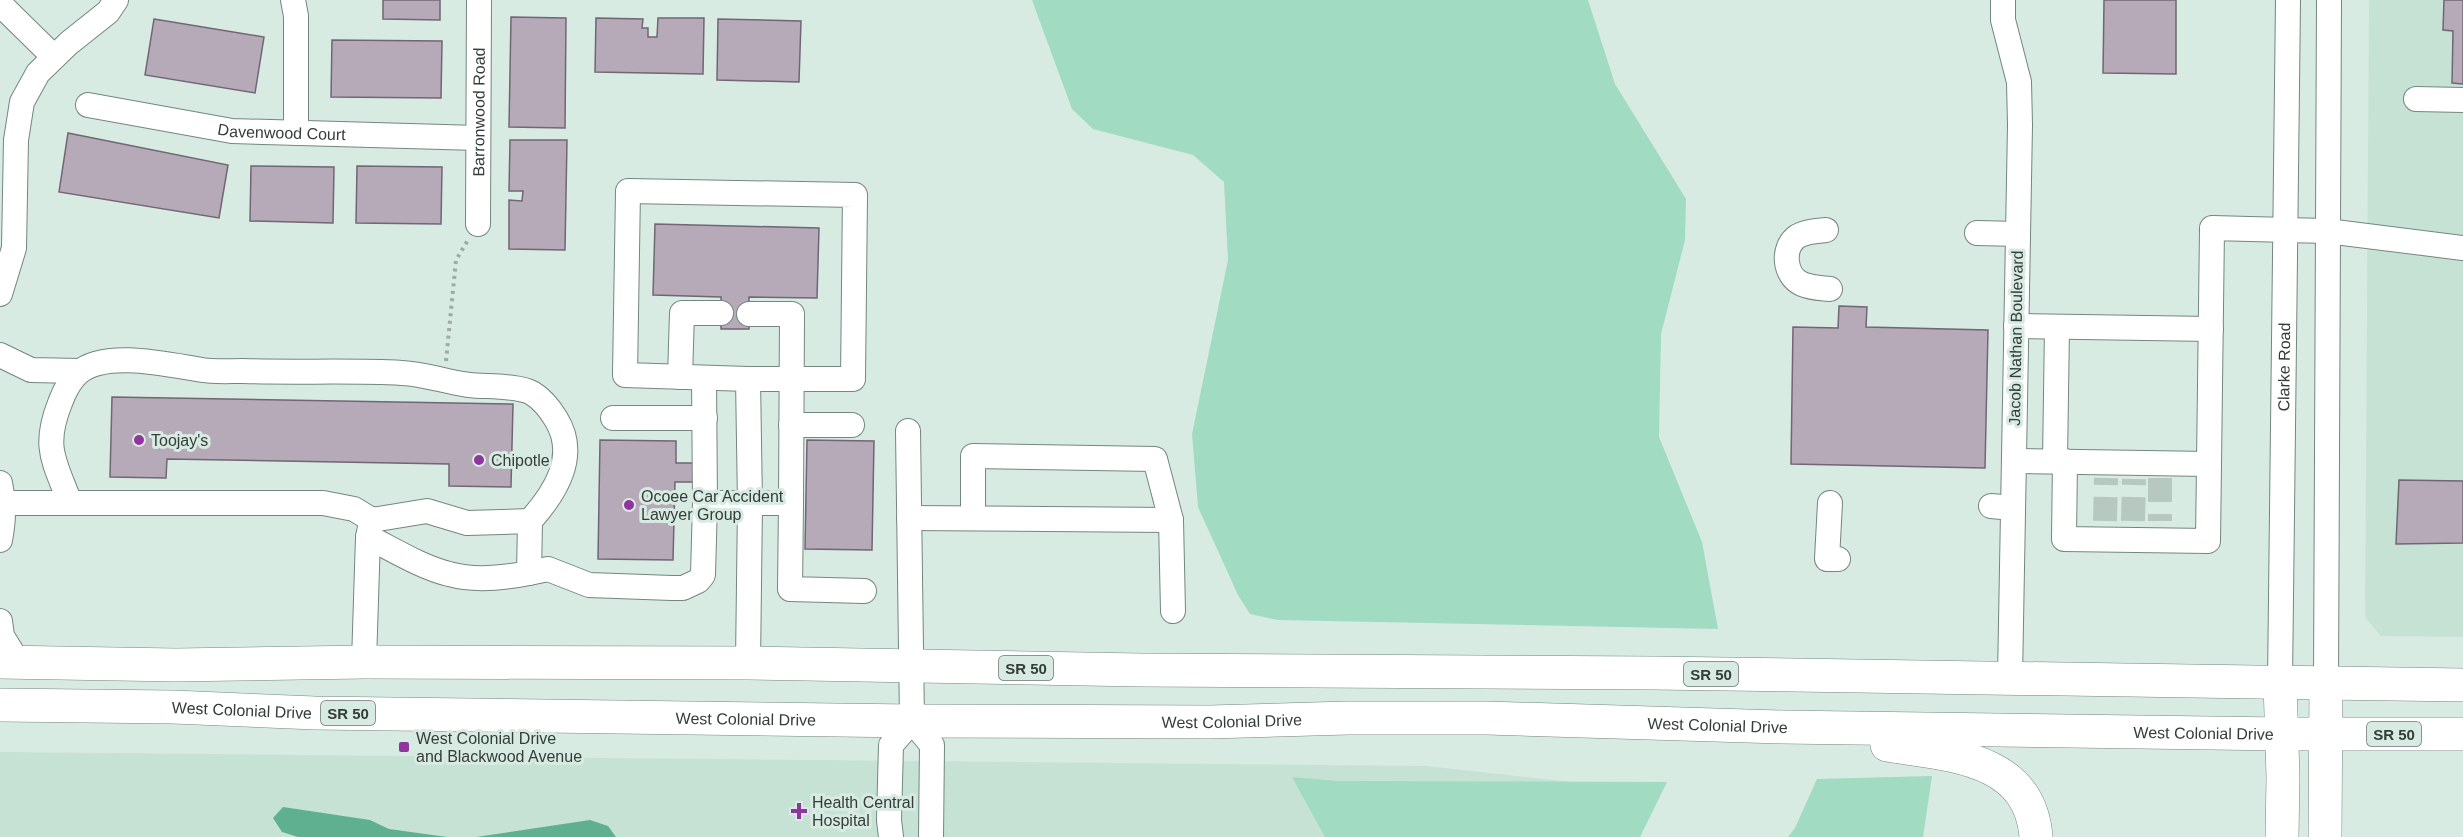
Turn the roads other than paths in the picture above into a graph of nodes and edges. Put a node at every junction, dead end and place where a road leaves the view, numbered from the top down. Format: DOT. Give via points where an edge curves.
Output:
graph roads {
  1 [pos="116,0"];
  2 [pos="293,0"];
  3 [pos="479,0"];
  4 [pos="2002,0"];
  5 [pos="2288,0"];
  6 [pos="2329,0"];
  7 [pos="5,16"];
  8 [pos="54,57"];
  9 [pos="2416,99"];
  10 [pos="2463,100"];
  11 [pos="88,105"];
  12 [pos="296,134"];
  13 [pos="478,138"];
  14 [pos="8,140"];
  15 [pos="478,224"];
  16 [pos="2285,229"];
  17 [pos="1826,230"];
  18 [pos="2327,231"];
  19 [pos="1977,233"];
  20 [pos="2018,234"];
  21 [pos="2463,248"];
  22 [pos="1830,289"];
  23 [pos="0,294"];
  24 [pos="721,314"];
  25 [pos="749,314"];
  26 [pos="2016,326"];
  27 [pos="2057,327"];
  28 [pos="2211,329"];
  29 [pos="0,355"];
  30 [pos="79,371"];
  31 [pos="680,377"];
  32 [pos="704,378"];
  33 [pos="792,379"];
  34 [pos="748,380"];
  35 [pos="613,418"];
  36 [pos="705,418"];
  37 [pos="852,425"];
  38 [pos="791,426"];
  39 [pos="908,431"];
  40 [pos="2014,461"];
  41 [pos="2060,461"];
  42 [pos="2209,464"];
  43 [pos="2,493"];
  44 [pos="1830,502"];
  45 [pos="70,503"];
  46 [pos="705,503"];
  47 [pos="791,503"];
  48 [pos="750,504"];
  49 [pos="909,518"];
  50 [pos="973,518"];
  51 [pos="1171,520"];
  52 [pos="530,521"];
  53 [pos="370,528"];
  54 [pos="0,540"];
  55 [pos="1838,559"];
  56 [pos="529,573"];
  57 [pos="864,591"];
  58 [pos="1173,611"];
  59 [pos="0,621"];
  60 [pos="9,662"];
  61 [pos="364,662"];
  62 [pos="748,663"];
  63 [pos="912,667"];
  64 [pos="2010,678"];
  65 [pos="2326,682"];
  66 [pos="2280,683"];
  67 [pos="2463,685"];
  68 [pos="0,705"];
  69 [pos="912,721"];
  70 [pos="1782,727"];
  71 [pos="2282,734"];
  72 [pos="2326,734"];
  73 [pos="2463,734"];
  74 [pos="891,837"];
  75 [pos="931,837"];
  76 [pos="2036,837"];
  77 [pos="2282,837"];
  78 [pos="2325,837"];
  1 -- 8 [label="street" via="108,12"];
  2 -- 12 [label="street"];
  3 -- 13 [label="street, Barronwood Road"];
  4 -- 20 [label="street, Jacob Nathan Boulevard" via="2003,20 2019,82"];
  5 -- 16 [label="street, Clarke Road"];
  6 -- 18 [label="street"];
  7 -- 8 [label="street"];
  8 -- 14 [label="street" via="38,73 21,102"];
  9 -- 10 [label="street"];
  11 -- 12 [label="street, Davenwood Court" via="232,131"];
  12 -- 13 [label="street, Davenwood Court"];
  13 -- 15 [label="street, Barronwood Road"];
  14 -- 23 [label="street" via="15,248"];
  16 -- 18 [label="street"];
  16 -- 28 [label="street" via="2212,228"];
  16 -- 66 [label="street, Clarke Road"];
  17 -- 22 [label="street" via="1797,237 1786,255 1792,276 1801,284"];
  18 -- 21 [label="street"];
  18 -- 65 [label="street"];
  19 -- 20 [label="street"];
  20 -- 26 [label="street, Jacob Nathan Boulevard" via="2007,294"];
  24 -- 31 [label="street" via="682,313"];
  25 -- 33 [label="street" via="792,314"];
  26 -- 27 [label="street"];
  26 -- 40 [label="street, Jacob Nathan Boulevard"];
  27 -- 28 [label="street"];
  27 -- 41 [label="street"];
  28 -- 42 [label="street"];
  29 -- 30 [label="street" via="31,370"];
  30 -- 45 [label="street" via="66,387 50,438 52,458"];
  30 -- 52 [label="street" via="106,361 133,360 203,370 401,373 530,392 542,401 560,426 566,454 558,484"];
  31 -- 32 [label="street"];
  31 -- 33 [label="street" via="625,375 628,191 855,195 853,379"];
  32 -- 34 [label="street"];
  32 -- 36 [label="street"];
  33 -- 34 [label="street"];
  33 -- 38 [label="street"];
  34 -- 48 [label="street"];
  35 -- 36 [label="street"];
  36 -- 46 [label="street"];
  37 -- 38 [label="street"];
  38 -- 47 [label="street"];
  39 -- 49 [label="street"];
  40 -- 41 [label="street"];
  40 -- 64 [label="street, Jacob Nathan Boulevard" via="2002,507"];
  41 -- 42 [label="street" via="2134,471"];
  41 -- 42 [label="street" via="2064,539 2105,530 2160,530 2208,541"];
  43 -- 45 [label="street"];
  43 -- 54 [label="street" via="4,521"];
  44 -- 55 [label="street" via="1827,559"];
  45 -- 53 [label="street" via="323,503 354,509"];
  46 -- 48 [label="street"];
  46 -- 56 [label="street" via="703,575 683,588 589,585 548,569"];
  47 -- 48 [label="street"];
  47 -- 57 [label="street" via="790,590"];
  48 -- 62 [label="street"];
  49 -- 50 [label="street"];
  49 -- 63 [label="street"];
  50 -- 51 [label="street"];
  50 -- 51 [label="street" via="973,456 1155,459"];
  51 -- 58 [label="street"];
  52 -- 53 [label="street" via="467,523 427,511"];
  52 -- 56 [label="street"];
  53 -- 56 [label="street" via="416,561 450,575 501,578"];
  53 -- 61 [label="street"];
  59 -- 60 [label="street"];
  60 -- 61 [label="highway, SR 50"];
  61 -- 62 [label="highway, SR 50"];
  62 -- 63 [label="highway, SR 50"];
  63 -- 64 [label="highway, SR 50"];
  63 -- 69 [label="street"];
  64 -- 66 [label="highway, SR 50"];
  65 -- 66 [label="highway, SR 50"];
  65 -- 67 [label="highway, SR 50"];
  65 -- 72 [label="highway"];
  66 -- 71 [label="highway, Clarke Road"];
  68 -- 69 [label="highway, West Colonial Drive / SR 50"];
  69 -- 70 [label="highway, West Colonial Drive / SR 50" via="1210,722 1464,717"];
  69 -- 74 [label="street" via="891,744"];
  69 -- 75 [label="street" via="932,745"];
  70 -- 71 [label="highway, West Colonial Drive / SR 50"];
  70 -- 76 [label="highway" via="1960,757 1988,766 2010,780 2027,800"];
  71 -- 72 [label="highway, West Colonial Drive / SR 50"];
  71 -- 77 [label="highway, Clarke Road"];
  72 -- 73 [label="highway, West Colonial Drive / SR 50"];
  72 -- 78 [label="highway"];
}
